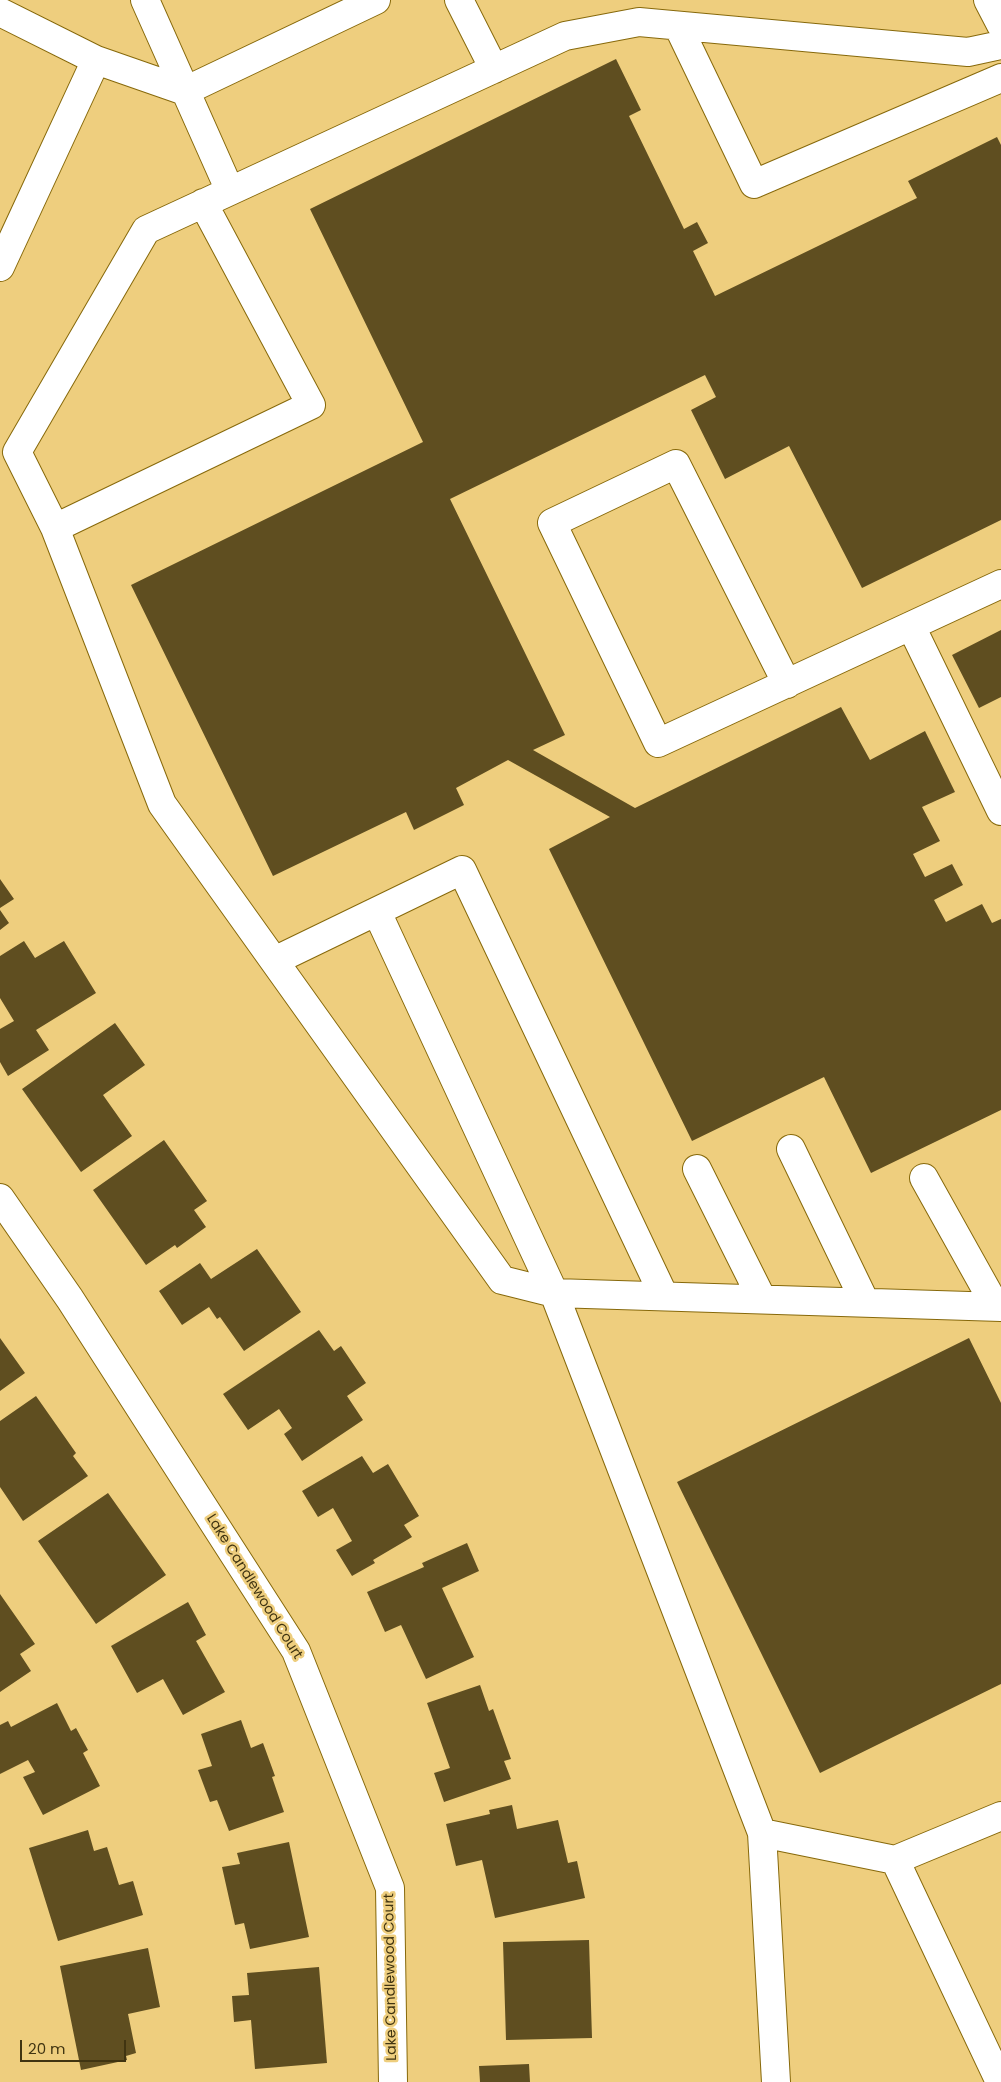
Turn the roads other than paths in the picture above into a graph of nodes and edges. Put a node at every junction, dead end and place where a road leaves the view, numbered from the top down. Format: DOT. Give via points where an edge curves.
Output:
graph roads {
  1 [pos="145,0"];
  2 [pos="376,0"];
  3 [pos="459,0"];
  4 [pos="988,0"];
  5 [pos="0,12"];
  6 [pos="1001,25"];
  7 [pos="678,26"];
  8 [pos="1001,45"];
  9 [pos="96,60"];
  10 [pos="494,70"];
  11 [pos="1001,78"];
  12 [pos="186,91"];
  13 [pos="230,191"];
  14 [pos="203,203"];
  15 [pos="0,267"];
  16 [pos="8,446"];
  17 [pos="55,528"];
  18 [pos="1001,584"];
  19 [pos="910,626"];
  20 [pos="787,684"];
  21 [pos="1001,811"];
  22 [pos="376,912"];
  23 [pos="274,961"];
  24 [pos="791,1149"];
  25 [pos="697,1169"];
  26 [pos="924,1178"];
  27 [pos="0,1198"];
  28 [pos="554,1294"];
  29 [pos="664,1296"];
  30 [pos="762,1299"];
  31 [pos="865,1302"];
  32 [pos="998,1307"];
  33 [pos="1001,1816"];
  34 [pos="762,1833"];
  35 [pos="895,1860"];
  36 [pos="393,2082"];
  37 [pos="776,2082"];
  38 [pos="1000,2082"];
  1 -- 12 [label="street"];
  2 -- 12 [label="street"];
  3 -- 10 [label="street"];
  4 -- 6 [label="street"];
  5 -- 9 [label="street"];
  7 -- 8 [label="street" via="968,52"];
  7 -- 10 [label="street" via="639,22 565,36"];
  7 -- 11 [label="street" via="754,184"];
  9 -- 12 [label="street"];
  9 -- 15 [label="street"];
  10 -- 13 [label="street"];
  12 -- 13 [label="street"];
  13 -- 14 [label="street"];
  14 -- 16 [label="street" via="146,230"];
  14 -- 17 [label="street" via="311,406"];
  16 -- 17 [label="street"];
  17 -- 23 [label="street" via="162,804"];
  18 -- 19 [label="street"];
  19 -- 20 [label="street"];
  19 -- 21 [label="street"];
  20 -- 20 [label="street" via="676,464 552,523 658,743"];
  22 -- 23 [label="street"];
  22 -- 28 [label="street"];
  22 -- 29 [label="street" via="462,870"];
  23 -- 28 [label="street" via="502,1280"];
  24 -- 31 [label="street"];
  25 -- 30 [label="street"];
  26 -- 32 [label="street"];
  27 -- 36 [label="street, Lake Candlewood Court" via="70,1299 296,1651 390,1888"];
  28 -- 29 [label="street"];
  28 -- 34 [label="street"];
  29 -- 30 [label="street"];
  30 -- 31 [label="street"];
  31 -- 32 [label="street"];
  33 -- 35 [label="street"];
  34 -- 35 [label="street"];
  34 -- 37 [label="street"];
  35 -- 38 [label="street"];
}
